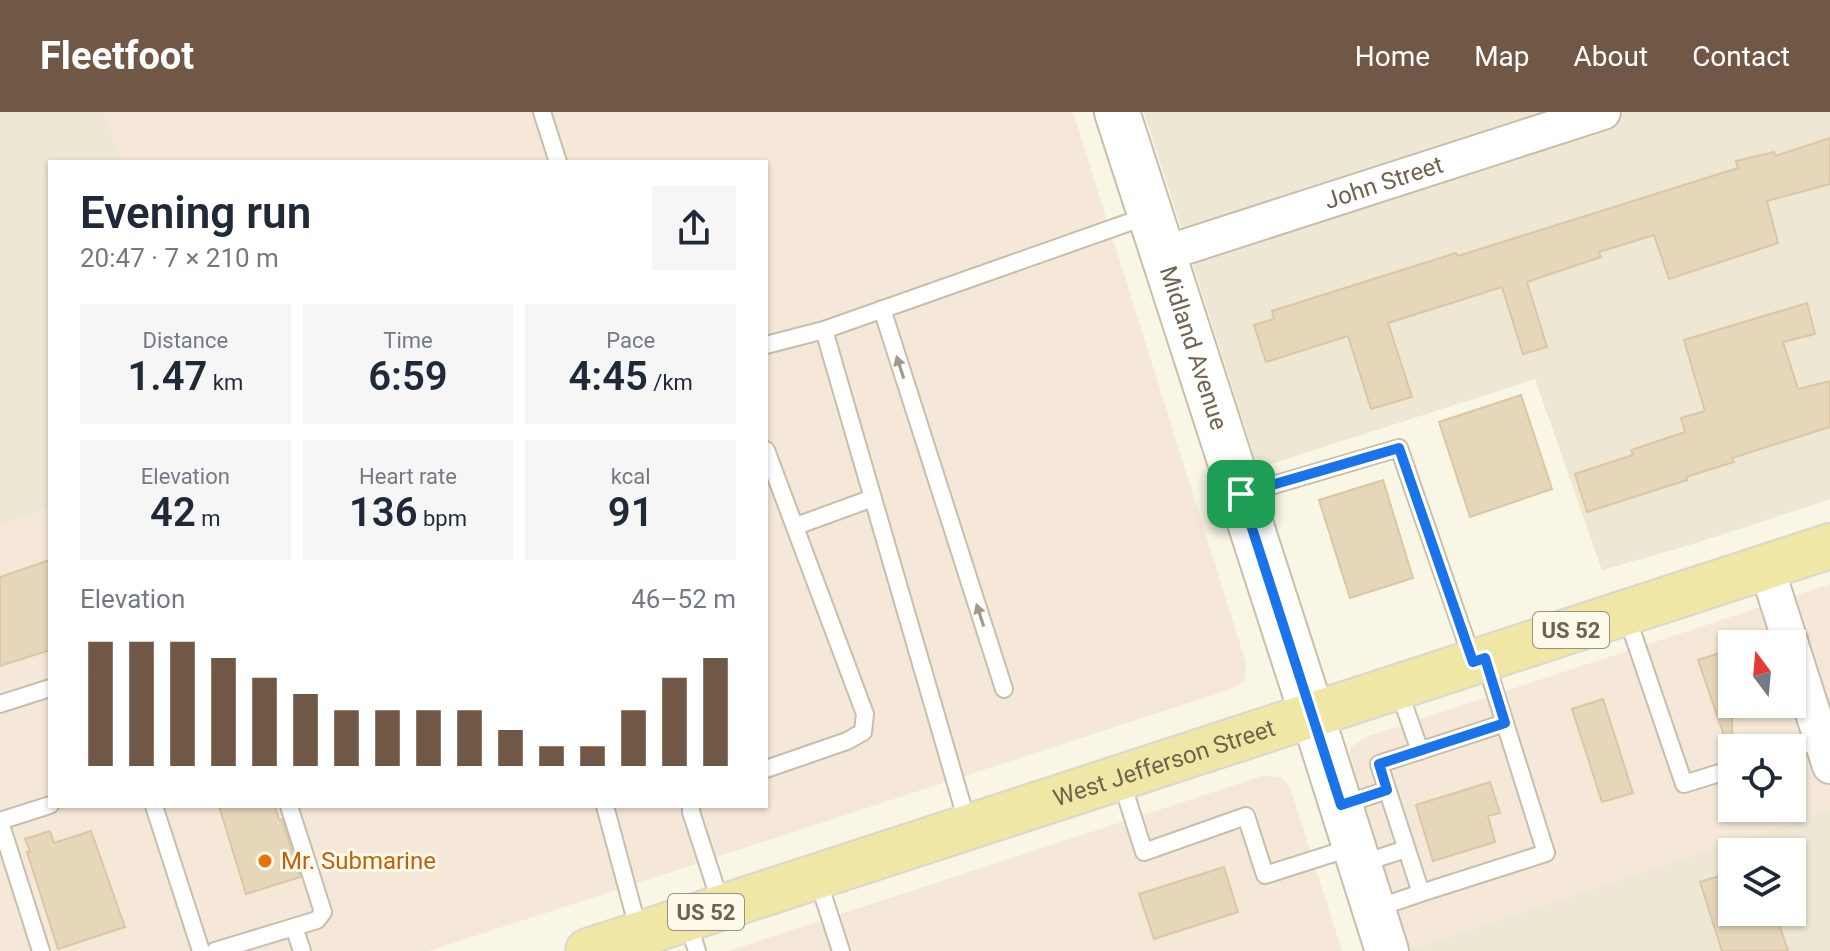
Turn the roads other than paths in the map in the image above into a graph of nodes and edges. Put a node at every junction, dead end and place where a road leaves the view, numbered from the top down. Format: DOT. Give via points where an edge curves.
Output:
graph roads {
  1 [pos="542,112"];
  2 [pos="1117,112"];
  3 [pos="1603,112"];
  4 [pos="557,160"];
  5 [pos="1157,234"];
  6 [pos="882,309"];
  7 [pos="824,330"];
  8 [pos="768,344"];
  9 [pos="768,455"];
  10 [pos="1241,494"];
  11 [pos="873,498"];
  12 [pos="796,526"];
  13 [pos="1830,546"];
  14 [pos="1766,566"];
  15 [pos="1626,612"];
  16 [pos="1786,630"];
  17 [pos="1479,660"];
  18 [pos="1397,687"];
  19 [pos="48,689"];
  20 [pos="1004,689"];
  21 [pos="0,704"];
  22 [pos="1312,714"];
  23 [pos="1806,714"];
  24 [pos="1505,723"];
  25 [pos="1420,751"];
  26 [pos="1814,751"];
  27 [pos="768,768"];
  28 [pos="1718,773"];
  29 [pos="1120,777"];
  30 [pos="1387,790"];
  31 [pos="1341,805"];
  32 [pos="48,806"];
  33 [pos="155,808"];
  34 [pos="290,808"];
  35 [pos="606,808"];
  36 [pos="691,808"];
  37 [pos="0,822"];
  38 [pos="968,827"];
  39 [pos="1406,849"];
  40 [pos="1357,855"];
  41 [pos="817,876"];
  42 [pos="1421,893"];
  43 [pos="1374,909"];
  44 [pos="702,926"];
  45 [pos="294,927"];
  46 [pos="640,934"];
  47 [pos="41,951"];
  48 [pos="201,951"];
  49 [pos="215,951"];
  50 [pos="302,951"];
  51 [pos="588,951"];
  52 [pos="841,951"];
  53 [pos="1387,951"];
  1 -- 4 [label="lane"];
  2 -- 5 [label="main road, Midland Avenue"];
  3 -- 5 [label="street, John Street"];
  5 -- 6 [label="lane"];
  5 -- 10 [label="main road, Midland Avenue"];
  6 -- 7 [label="lane"];
  20 -- 6 [label="lane, one-way"];
  7 -- 8 [label="lane"];
  7 -- 11 [label="lane"];
  9 -- 12 [label="lane"];
  10 -- 17 [label="lane" via="1399,448"];
  10 -- 22 [label="main road, Midland Avenue"];
  11 -- 12 [label="lane"];
  11 -- 38 [label="lane"];
  12 -- 27 [label="lane" via="865,714 863,732"];
  13 -- 14 [label="main road, West Jefferson Street / US 52"];
  14 -- 15 [label="main road, West Jefferson Street / US 52"];
  14 -- 16 [label="street"];
  15 -- 17 [label="main road, West Jefferson Street / US 52"];
  15 -- 28 [label="lane" via="1684,784"];
  17 -- 18 [label="main road, West Jefferson Street / US 52"];
  17 -- 24 [label="lane"];
  18 -- 22 [label="main road, West Jefferson Street / US 52"];
  18 -- 25 [label="lane"];
  19 -- 21 [label="lane"];
  22 -- 29 [label="main road, West Jefferson Street / US 52"];
  22 -- 31 [label="street, Midland Avenue"];
  23 -- 26 [label="street"];
  24 -- 25 [label="lane"];
  24 -- 42 [label="lane" via="1546,853"];
  25 -- 30 [label="lane" via="1379,764"];
  29 -- 38 [label="main road, West Jefferson Street / US 52"];
  29 -- 40 [label="lane" via="1144,852 1246,816 1265,875"];
  30 -- 31 [label="lane"];
  30 -- 39 [label="lane"];
  31 -- 40 [label="street, Midland Avenue"];
  32 -- 37 [label="lane"];
  33 -- 48 [label="lane"];
  34 -- 45 [label="lane" via="323,912 317,920"];
  35 -- 46 [label="lane"];
  36 -- 44 [label="lane"];
  37 -- 47 [label="lane"];
  38 -- 41 [label="main road, West Jefferson Street / US 52"];
  39 -- 40 [label="lane"];
  39 -- 42 [label="lane"];
  40 -- 43 [label="street, Midland Avenue"];
  41 -- 44 [label="main road, West Jefferson Street / US 52"];
  41 -- 52 [label="lane"];
  42 -- 43 [label="lane"];
  43 -- 53 [label="street, Midland Avenue"];
  44 -- 46 [label="main road, West Jefferson Street / US 52"];
  45 -- 49 [label="lane"];
  45 -- 50 [label="lane"];
  46 -- 51 [label="main road, West Jefferson Street / US 52"];
}
